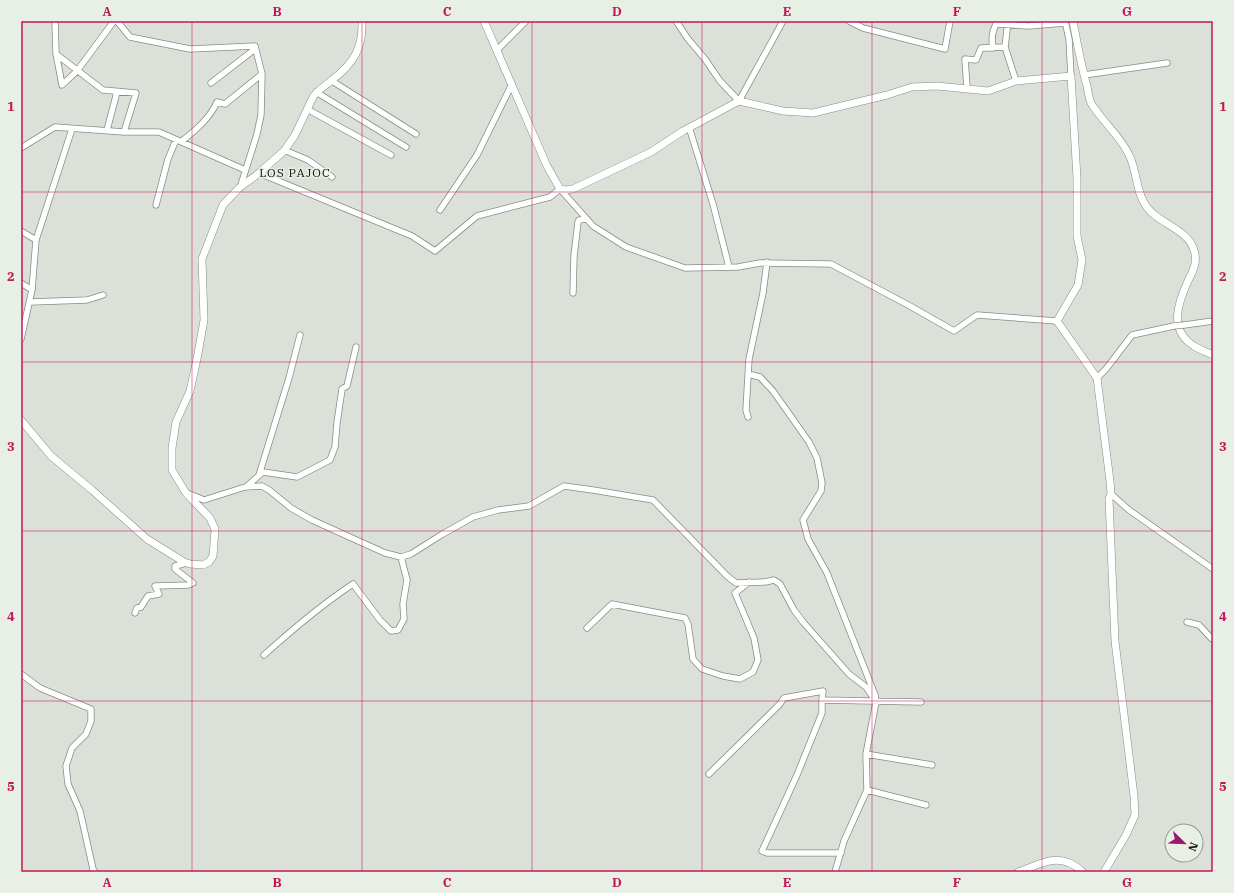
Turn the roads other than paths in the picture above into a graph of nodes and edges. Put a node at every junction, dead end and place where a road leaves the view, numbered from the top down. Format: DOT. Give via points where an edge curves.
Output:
graph roads {
  1 [pos="55,21"];
  2 [pos="115,21"];
  3 [pos="362,21"];
  4 [pos="484,21"];
  5 [pos="526,21"];
  6 [pos="676,21"];
  7 [pos="783,21"];
  8 [pos="849,21"];
  9 [pos="950,21"];
  10 [pos="1068,22"];
  11 [pos="1008,23"];
  12 [pos="1005,47"];
  13 [pos="993,48"];
  14 [pos="256,49"];
  15 [pos="497,50"];
  16 [pos="56,54"];
  17 [pos="1167,63"];
  18 [pos="77,71"];
  19 [pos="262,74"];
  20 [pos="1084,75"];
  21 [pos="1072,76"];
  22 [pos="332,80"];
  23 [pos="1016,81"];
  24 [pos="211,83"];
  25 [pos="512,84"];
  26 [pos="966,88"];
  27 [pos="117,92"];
  28 [pos="316,92"];
  29 [pos="739,101"];
  30 [pos="308,109"];
  31 [pos="689,127"];
  32 [pos="72,128"];
  33 [pos="107,130"];
  34 [pos="124,132"];
  35 [pos="416,134"];
  36 [pos="179,140"];
  37 [pos="21,148"];
  38 [pos="406,148"];
  39 [pos="284,150"];
  40 [pos="391,155"];
  41 [pos="245,170"];
  42 [pos="259,173"];
  43 [pos="332,177"];
  44 [pos="240,188"];
  45 [pos="560,189"];
  46 [pos="156,205"];
  47 [pos="440,210"];
  48 [pos="586,219"];
  49 [pos="21,230"];
  50 [pos="36,240"];
  51 [pos="767,262"];
  52 [pos="728,267"];
  53 [pos="21,283"];
  54 [pos="32,290"];
  55 [pos="573,293"];
  56 [pos="103,295"];
  57 [pos="30,302"];
  58 [pos="1057,321"];
  59 [pos="1213,321"];
  60 [pos="300,335"];
  61 [pos="21,339"];
  62 [pos="356,347"];
  63 [pos="1213,355"];
  64 [pos="752,375"];
  65 [pos="1097,378"];
  66 [pos="748,417"];
  67 [pos="21,420"];
  68 [pos="259,475"];
  69 [pos="245,487"];
  70 [pos="186,493"];
  71 [pos="1111,494"];
  72 [pos="401,556"];
  73 [pos="184,562"];
  74 [pos="1213,569"];
  75 [pos="750,582"];
  76 [pos="134,612"];
  77 [pos="1187,622"];
  78 [pos="587,628"];
  79 [pos="1213,639"];
  80 [pos="264,655"];
  81 [pos="21,674"];
  82 [pos="822,700"];
  83 [pos="876,702"];
  84 [pos="921,702"];
  85 [pos="866,754"];
  86 [pos="932,766"];
  87 [pos="709,774"];
  88 [pos="867,790"];
  89 [pos="926,805"];
  90 [pos="841,853"];
  91 [pos="95,872"];
  92 [pos="835,872"];
  93 [pos="1018,872"];
  94 [pos="1083,872"];
  95 [pos="1104,872"];
  1 -- 16 [label="street"];
  2 -- 14 [label="street" via="130,37 190,49 255,46"];
  2 -- 18 [label="street"];
  3 -- 22 [label="street" via="359,46 354,60"];
  4 -- 15 [label="street"];
  5 -- 15 [label="street"];
  6 -- 29 [label="street" via="720,81"];
  7 -- 29 [label="street"];
  8 -- 9 [label="street" via="863,28 945,49"];
  10 -- 11 [label="street" via="1029,26"];
  10 -- 20 [label="street"];
  10 -- 21 [label="street"];
  11 -- 12 [label="street"];
  11 -- 13 [label="street" via="996,24 993,31"];
  12 -- 13 [label="street"];
  12 -- 23 [label="street"];
  13 -- 26 [label="street" via="981,48 976,60 965,59"];
  14 -- 19 [label="street"];
  14 -- 24 [label="street"];
  15 -- 25 [label="street"];
  16 -- 18 [label="street"];
  16 -- 18 [label="street" via="62,84"];
  17 -- 20 [label="street"];
  18 -- 27 [label="street" via="103,90"];
  19 -- 36 [label="street" via="225,104 217,102 212,112 194,131"];
  19 -- 41 [label="street" via="261,115"];
  20 -- 63 [label="street" via="1092,104 1130,156 1146,206 1186,237 1192,245 1195,265 1179,303 1178,322 1183,336 1190,343"];
  21 -- 23 [label="street"];
  21 -- 58 [label="street" via="1077,236 1082,260 1078,285"];
  22 -- 28 [label="street"];
  22 -- 35 [label="street"];
  23 -- 26 [label="street" via="988,91"];
  25 -- 45 [label="street" via="547,166"];
  25 -- 47 [label="street" via="477,155"];
  26 -- 29 [label="street" via="912,87 887,96 813,113 783,111"];
  27 -- 33 [label="street"];
  27 -- 34 [label="street" via="136,94"];
  28 -- 30 [label="street"];
  28 -- 38 [label="street"];
  29 -- 31 [label="street"];
  30 -- 39 [label="street"];
  30 -- 40 [label="street"];
  31 -- 45 [label="street" via="651,152 573,189"];
  31 -- 52 [label="street" via="713,204"];
  32 -- 33 [label="street"];
  32 -- 37 [label="street" via="55,127"];
  32 -- 50 [label="street"];
  33 -- 34 [label="street"];
  34 -- 36 [label="street" via="158,132"];
  36 -- 41 [label="street"];
  36 -- 46 [label="street" via="168,159"];
  39 -- 42 [label="street"];
  39 -- 43 [label="street" via="308,160"];
  41 -- 44 [label="street"];
  42 -- 44 [label="street"];
  42 -- 45 [label="street" via="412,236 435,251 477,216 550,197"];
  44 -- 70 [label="street" via="223,206 202,259 204,320 198,359 190,391 176,422 172,448 172,470"];
  45 -- 48 [label="street"];
  48 -- 52 [label="street" via="626,247 685,268"];
  48 -- 55 [label="street" via="578,222"];
  49 -- 50 [label="street"];
  50 -- 54 [label="street"];
  51 -- 52 [label="street"];
  51 -- 58 [label="street" via="831,264 954,332 977,315"];
  51 -- 66 [label="street" via="749,359 746,410"];
  53 -- 54 [label="street"];
  54 -- 57 [label="street"];
  56 -- 57 [label="street" via="87,300"];
  57 -- 61 [label="street"];
  58 -- 65 [label="street"];
  59 -- 65 [label="street, bridge" via="1132,335"];
  60 -- 68 [label="street"];
  62 -- 68 [label="street" via="347,386 342,389 335,447 330,460 297,477 263,472"];
  64 -- 83 [label="street" via="760,377 774,391 817,458 821,491 802,520 808,539 828,573"];
  65 -- 71 [label="street"];
  67 -- 73 [label="street" via="51,456 147,539"];
  68 -- 69 [label="street"];
  69 -- 70 [label="street" via="204,500"];
  69 -- 72 [label="street" via="262,486 312,520 385,552"];
  70 -- 73 [label="street" via="210,518 215,529 213,556 209,562 202,565"];
  71 -- 74 [label="street" via="1129,510"];
  71 -- 95 [label="street" via="1109,499 1115,640 1134,796 1134,815 1126,835"];
  72 -- 75 [label="street" via="411,554 473,517 498,510 529,506 564,486 653,500 727,576 736,583"];
  72 -- 80 [label="street" via="407,580 403,604 404,619 398,630 391,631 380,620 353,584 325,603"];
  73 -- 76 [label="street" via="175,566 175,569 193,583 188,586 155,586 159,594 148,596"];
  75 -- 78 [label="street" via="735,593 754,638 758,660 753,672 740,679 702,669 693,659 685,618 612,604"];
  75 -- 83 [label="street" via="774,580 780,584 794,610 849,674 866,687"];
  77 -- 79 [label="street" via="1199,625"];
  81 -- 91 [label="street" via="40,688 91,710 91,721 86,734 72,748 66,766 68,784 80,811"];
  82 -- 83 [label="street"];
  82 -- 87 [label="street" via="822,691 784,698"];
  82 -- 90 [label="street" via="822,713 762,851"];
  83 -- 84 [label="street"];
  83 -- 85 [label="street"];
  85 -- 86 [label="street"];
  85 -- 88 [label="street"];
  88 -- 89 [label="street"];
  88 -- 90 [label="street" via="844,840"];
  90 -- 92 [label="street"];
  93 -- 94 [label="street" via="1050,860 1064,860"];
}
